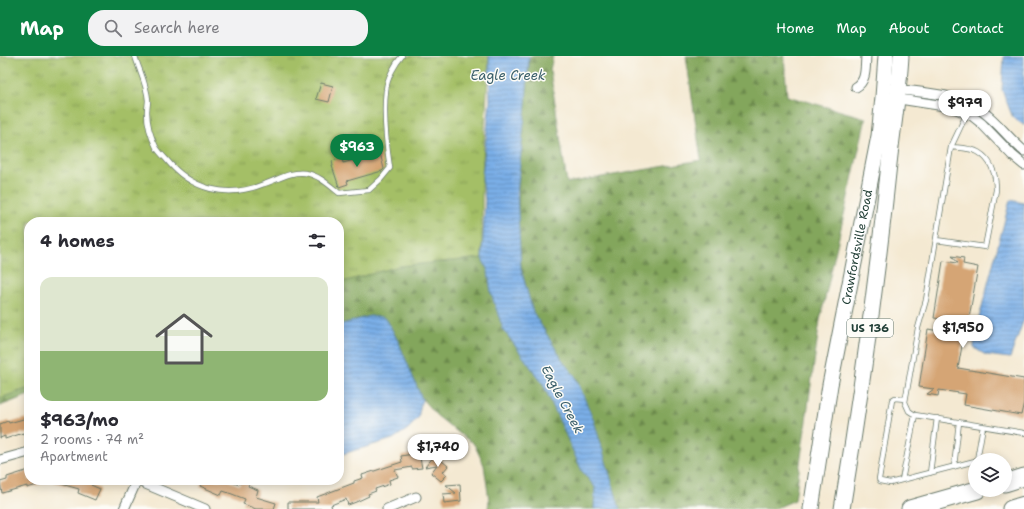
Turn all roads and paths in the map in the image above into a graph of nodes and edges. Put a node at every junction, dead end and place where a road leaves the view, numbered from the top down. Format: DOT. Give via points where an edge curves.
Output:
graph roads {
  1 [pos="135,56"];
  2 [pos="402,56"];
  3 [pos="866,56"];
  4 [pos="886,56"];
  5 [pos="901,56"];
  6 [pos="856,87"];
  7 [pos="891,93"];
  8 [pos="973,105"];
  9 [pos="967,113"];
  10 [pos="950,147"];
  11 [pos="1024,151"];
  12 [pos="1024,165"];
  13 [pos="936,240"];
  14 [pos="905,399"];
  15 [pos="915,414"];
  16 [pos="937,418"];
  17 [pos="959,422"];
  18 [pos="983,426"];
  19 [pos="1024,433"];
  20 [pos="24,453"];
  21 [pos="978,453"];
  22 [pos="0,460"];
  23 [pos="968,463"];
  24 [pos="954,467"];
  25 [pos="930,473"];
  26 [pos="1024,477"];
  27 [pos="902,480"];
  28 [pos="1012,480"];
  29 [pos="135,485"];
  30 [pos="149,485"];
  31 [pos="968,493"];
  32 [pos="416,497"];
  33 [pos="1024,505"];
  34 [pos="124,509"];
  35 [pos="205,509"];
  36 [pos="387,509"];
  37 [pos="811,509"];
  38 [pos="842,509"];
  39 [pos="910,509"];
  40 [pos="1011,509"];
  1 -- 2 [label="lane" via="148,100 147,113 152,137 157,149 174,170 201,187 239,191 264,185 281,177 306,173 322,179 339,193 369,190 390,168 386,138 386,88 393,68"];
  3 -- 6 [label="street" via="863,80"];
  4 -- 7 [label="main road, Crawfordsville Road / US 136"];
  5 -- 7 [label="main road, Crawfordsville Road / US 136"];
  7 -- 8 [label="street" via="955,98"];
  7 -- 9 [label="street"];
  7 -- 37 [label="main road, Crawfordsville Road / US 136" via="875,157 830,385"];
  7 -- 38 [label="main road, Crawfordsville Road / US 136" via="862,388"];
  8 -- 9 [label="lane"];
  8 -- 11 [label="street" via="988,115"];
  9 -- 10 [label="lane"];
  9 -- 12 [label="street" via="981,123"];
  10 -- 13 [label="lane"];
  10 -- 13 [label="lane" via="973,150 984,157 992,168 996,190 985,247"];
  13 -- 14 [label="lane"];
  14 -- 15 [label="lane" via="909,411"];
  14 -- 27 [label="lane" via="892,400 879,479 888,483"];
  15 -- 16 [label="lane"];
  15 -- 27 [label="lane"];
  16 -- 17 [label="lane"];
  16 -- 25 [label="lane"];
  17 -- 18 [label="lane"];
  17 -- 24 [label="lane"];
  18 -- 19 [label="lane"];
  18 -- 21 [label="lane"];
  20 -- 22 [label="street"];
  23 -- 24 [label="lane"];
  24 -- 25 [label="lane"];
  25 -- 27 [label="lane"];
  26 -- 28 [label="highway"];
  29 -- 34 [label="street"];
  30 -- 35 [label="street"];
  31 -- 39 [label="highway"];
  32 -- 36 [label="street"];
  33 -- 40 [label="highway"];
}
